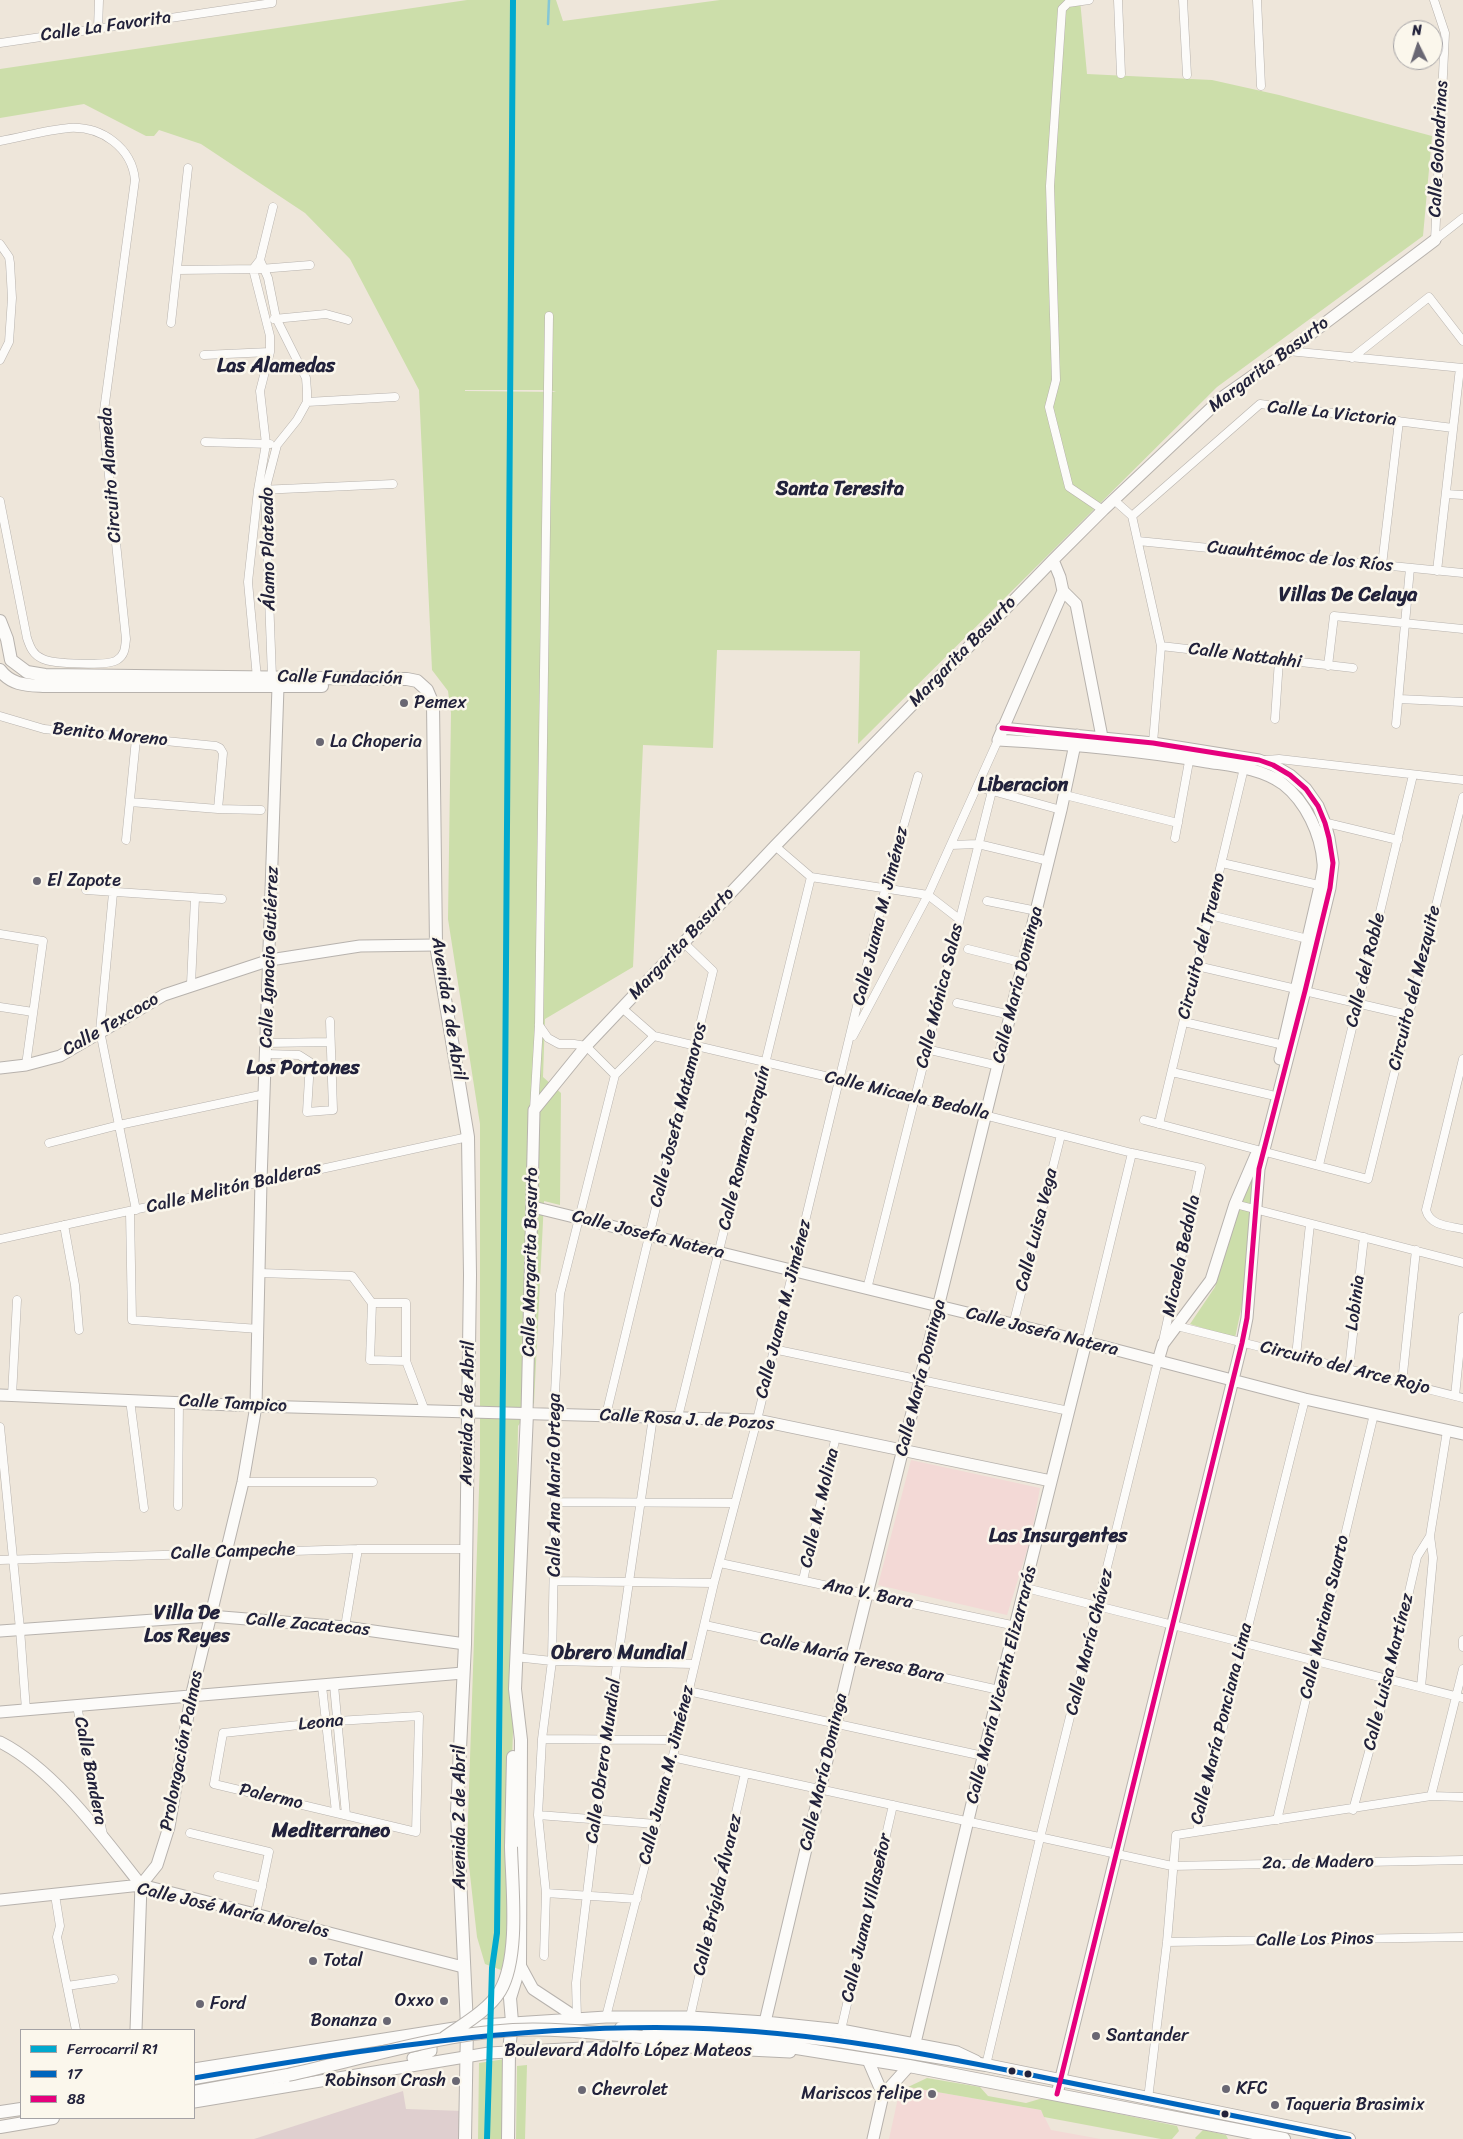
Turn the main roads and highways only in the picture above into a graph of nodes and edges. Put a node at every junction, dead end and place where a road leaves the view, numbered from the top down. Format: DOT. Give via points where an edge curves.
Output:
graph roads {
  1 [pos="0,621"];
  2 [pos="11,660"];
  3 [pos="0,672"];
  4 [pos="267,681"];
  5 [pos="427,690"];
  6 [pos="527,1413"];
  7 [pos="515,1689"];
  8 [pos="621,2028"];
  9 [pos="444,2038"];
  10 [pos="314,2057"];
  11 [pos="195,2078"];
  12 [pos="1059,2088"];
  13 [pos="195,2092"];
  14 [pos="20,2107"];
  15 [pos="1,2112"];
  16 [pos="47,2119"];
  17 [pos="0,2127"];
  18 [pos="1238,2135"];
  19 [pos="465,2139"];
  20 [pos="508,2139"];
  21 [pos="1284,2139"];
  22 [pos="1349,2139"];
  1 -- 2 [label="main road"];
  2 -- 3 [label="main road"];
  2 -- 4 [label="main road, Calle Fundación" via="27,672 45,675"];
  3 -- 4 [label="main road, Calle Fundación" via="21,685 202,687"];
  4 -- 5 [label="main road, Calle Fundación"];
  4 -- 5 [label="main road, Calle Fundación" via="407,679 417,680"];
  5 -- 19 [label="main road, Avenida 2 de Abril" via="433,704 436,945 468,1137 470,1275 465,1644 457,1812 467,2026"];
  6 -- 7 [label="main road"];
  7 -- 9 [label="main road, bridge" via="512,1955 499,1992"];
  7 -- 20 [label="main road" via="521,1740 520,1965 510,1998"];
  8 -- 12 [label="main road, Boulevard Adolfo López Mateos" via="762,2032 838,2041 986,2066"];
  9 -- 12 [label="main road, Boulevard Adolfo López Mateos, bridge" via="513,2030 759,2042"];
  9 -- 13 [label="main road, Boulevard Adolfo López Mateos, bridge" via="288,2075"];
  10 -- 11 [label="main road"];
  12 -- 18 [label="main road, Boulevard Adolfo López Mateos"];
  12 -- 22 [label="main road, Boulevard Adolfo López Mateos" via="1148,2099"];
  14 -- 15 [label="main road"];
  16 -- 17 [label="main road"];
  18 -- 21 [label="main road, Boulevard Adolfo López Mateos"];
}
